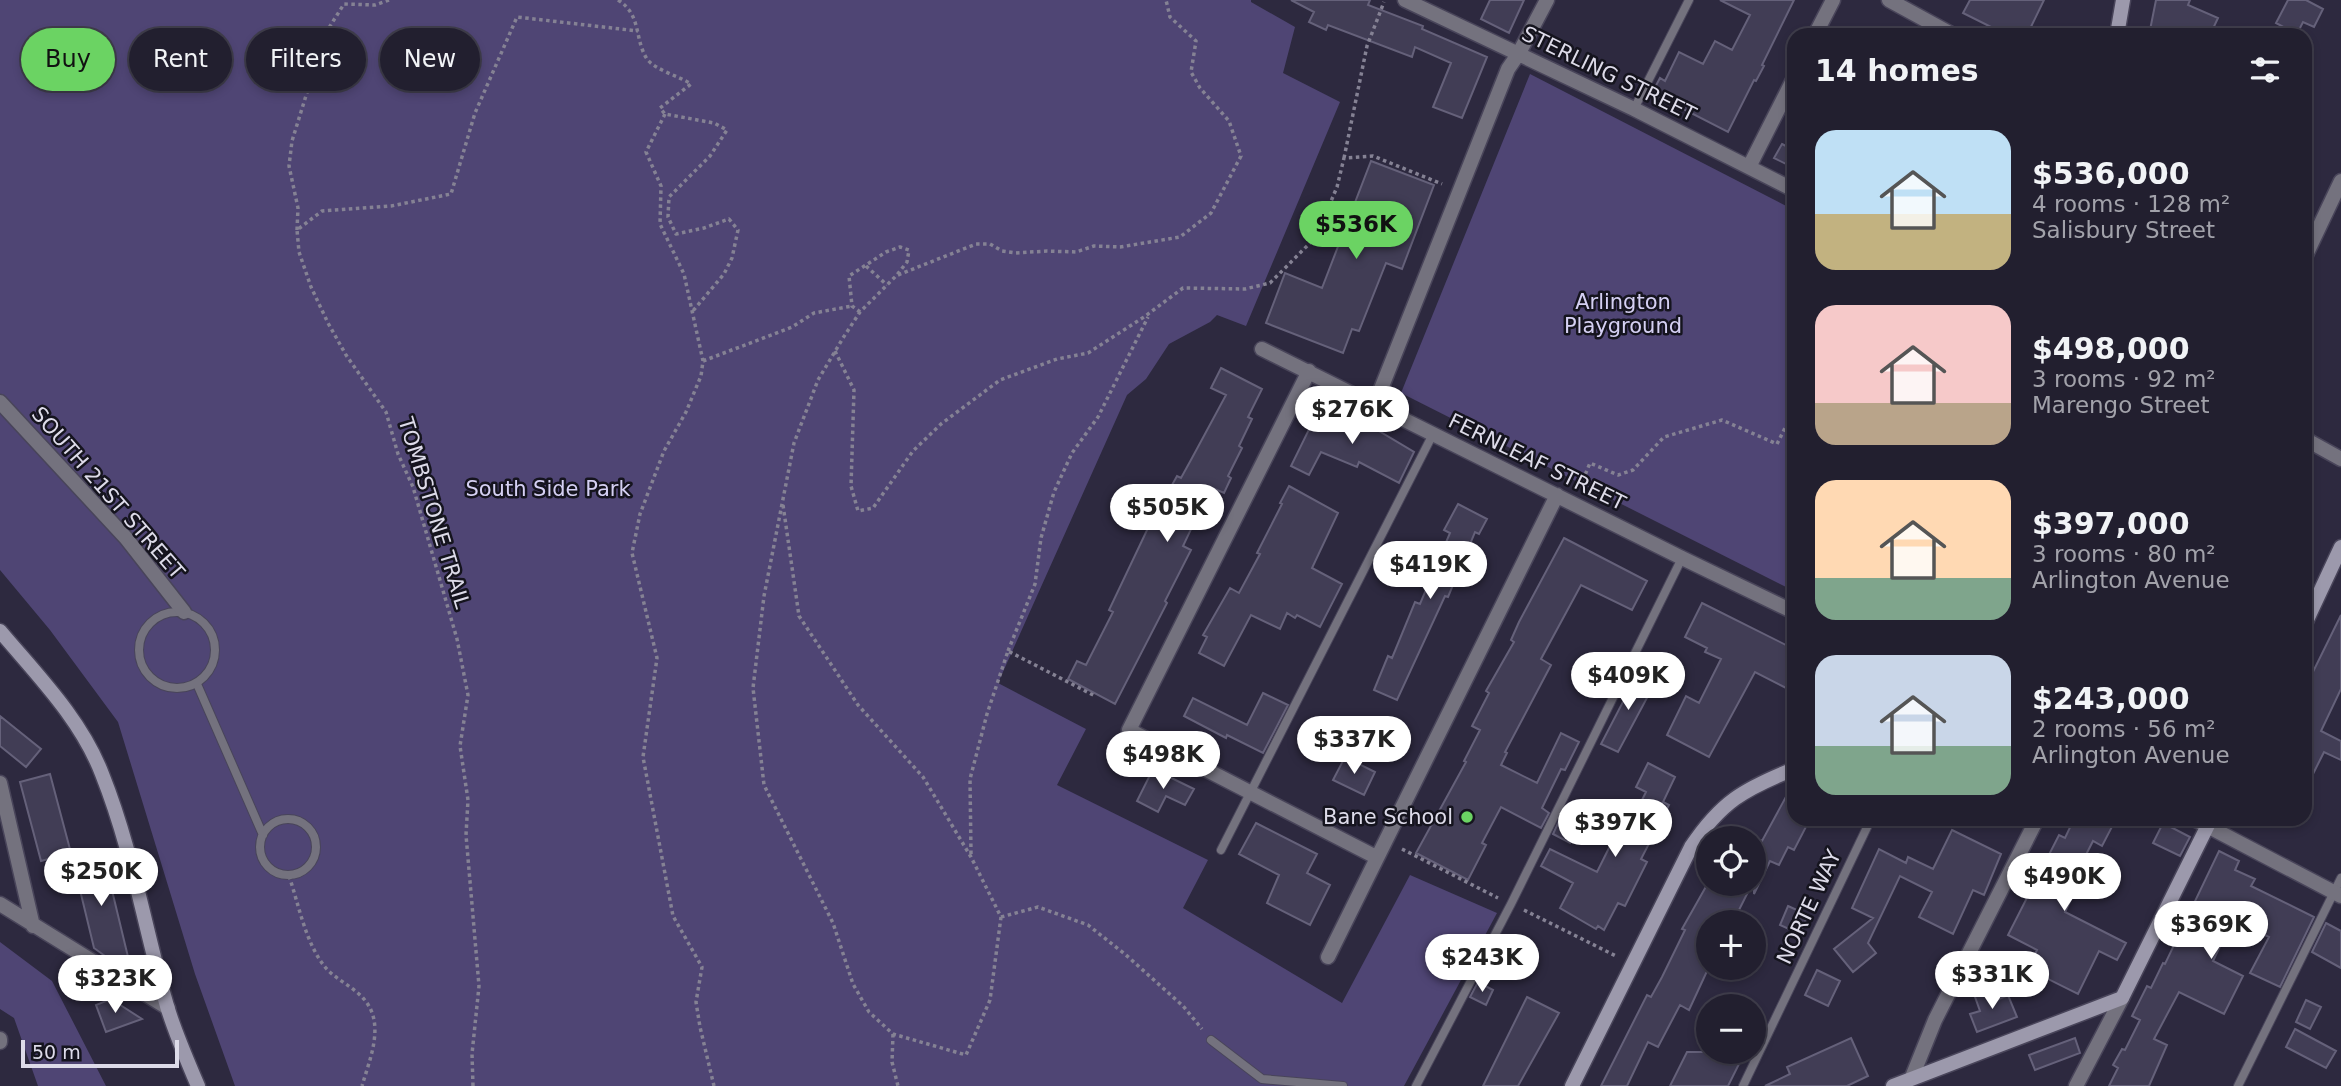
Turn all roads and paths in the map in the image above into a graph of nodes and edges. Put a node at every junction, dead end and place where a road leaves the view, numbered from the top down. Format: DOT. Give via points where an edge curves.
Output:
graph roads {
  1 [pos="389,0"];
  2 [pos="618,0"];
  3 [pos="1166,0"];
  4 [pos="1405,0"];
  5 [pos="1547,0"];
  6 [pos="1689,0"];
  7 [pos="1833,0"];
  8 [pos="1889,0"];
  9 [pos="2123,0"];
  10 [pos="1384,2"];
  11 [pos="1819,28"];
  12 [pos="1938,28"];
  13 [pos="2118,28"];
  14 [pos="638,31"];
  15 [pos="1519,53"];
  16 [pos="1787,92"];
  17 [pos="1634,108"];
  18 [pos="665,114"];
  19 [pos="1344,158"];
  20 [pos="1749,167"];
  21 [pos="2341,181"];
  22 [pos="1443,184"];
  23 [pos="1787,186"];
  24 [pos="297,230"];
  25 [pos="2312,242"];
  26 [pos="866,266"];
  27 [pos="897,276"];
  28 [pos="887,285"];
  29 [pos="852,306"];
  30 [pos="692,312"];
  31 [pos="860,312"];
  32 [pos="1149,314"];
  33 [pos="1262,349"];
  34 [pos="835,351"];
  35 [pos="703,361"];
  36 [pos="1309,371"];
  37 [pos="0,402"];
  38 [pos="1375,404"];
  39 [pos="1787,424"];
  40 [pos="1433,434"];
  41 [pos="2312,443"];
  42 [pos="2341,459"];
  43 [pos="1580,487"];
  44 [pos="1557,495"];
  45 [pos="783,505"];
  46 [pos="2341,547"];
  47 [pos="1682,558"];
  48 [pos="1787,609"];
  49 [pos="2312,609"];
  50 [pos="184,612"];
  51 [pos="0,631"];
  52 [pos="1009,651"];
  53 [pos="197,684"];
  54 [pos="1095,696"];
  55 [pos="1787,772"];
  56 [pos="0,783"];
  57 [pos="1251,794"];
  58 [pos="1868,826"];
  59 [pos="2033,826"];
  60 [pos="2208,826"];
  61 [pos="2214,826"];
  62 [pos="263,835"];
  63 [pos="1221,850"];
  64 [pos="971,857"];
  65 [pos="1376,857"];
  66 [pos="289,876"];
  67 [pos="2341,878"];
  68 [pos="2337,894"];
  69 [pos="0,904"];
  70 [pos="1000,917"];
  71 [pos="33,926"];
  72 [pos="1328,957"];
  73 [pos="2122,998"];
  74 [pos="168,1008"];
  75 [pos="893,1034"];
  76 [pos="1212,1040"];
  77 [pos="1912,1077"];
  78 [pos="198,1086"];
  79 [pos="362,1086"];
  80 [pos="472,1086"];
  81 [pos="714,1086"];
  82 [pos="898,1086"];
  83 [pos="1343,1086"];
  84 [pos="1416,1086"];
  85 [pos="1572,1086"];
  86 [pos="1743,1086"];
  87 [pos="1893,1086"];
  88 [pos="2077,1086"];
  89 [pos="2238,1086"];
  1 -- 24 [label="path, TOMBSTONE TRAIL" via="375,5 344,4 325,34 292,141 289,166 298,208"];
  2 -- 14 [label="path" via="629,7"];
  3 -- 27 [label="path" via="1170,17 1196,41 1191,72 1229,121 1241,156 1212,214 1180,237 1076,252 1016,253 976,244"];
  4 -- 15 [label="street, STERLING STREET"];
  5 -- 15 [label="street"];
  6 -- 17 [label="lane"];
  7 -- 11 [label="street"];
  8 -- 12 [label="street"];
  9 -- 13 [label="street"];
  10 -- 19 [label="path" via="1367,46"];
  14 -- 18 [label="path" via="648,59 691,84 660,108"];
  14 -- 24 [label="path" via="517,17 475,113 451,194 322,211"];
  15 -- 17 [label="street, STERLING STREET"];
  15 -- 38 [label="street" via="1508,69"];
  16 -- 20 [label="street"];
  17 -- 20 [label="street, STERLING STREET"];
  18 -- 30 [label="path" via="646,152 661,186 660,224 684,274"];
  18 -- 30 [label="path" via="714,123 727,130 669,197 668,217 676,234 729,219 738,230 733,258"];
  19 -- 22 [label="path" via="1373,156"];
  19 -- 32 [label="path" via="1316,237 1270,283 1245,289 1183,288"];
  20 -- 23 [label="street, STERLING STREET"];
  21 -- 25 [label="street"];
  24 -- 80 [label="path, TOMBSTONE TRAIL" via="299,252 328,323 386,412 457,639 468,695 460,746 480,986"];
  26 -- 27 [label="path" via="886,252 900,247 909,250"];
  26 -- 28 [label="path"];
  26 -- 29 [label="path" via="849,276"];
  27 -- 28 [label="path"];
  28 -- 31 [label="path"];
  29 -- 31 [label="path"];
  29 -- 35 [label="path" via="814,313 792,327"];
  30 -- 35 [label="path"];
  31 -- 34 [label="path"];
  32 -- 34 [label="path" via="1088,353 1000,380 913,451 873,508 858,511 851,486 854,390"];
  32 -- 52 [label="path" via="1098,417 1072,453 1054,492 1035,584"];
  33 -- 36 [label="street, FERNLEAF STREET"];
  34 -- 45 [label="path" via="818,380 794,443"];
  35 -- 81 [label="path" via="701,376 645,502 632,553 657,658 643,757 673,916 702,967 696,1002"];
  36 -- 38 [label="street, FERNLEAF STREET"];
  36 -- 57 [label="street" via="1129,730"];
  37 -- 50 [label="street, SOUTH 21ST STREET" via="126,538"];
  38 -- 40 [label="street, FERNLEAF STREET"];
  39 -- 43 [label="path" via="1777,444 1722,420 1664,437 1633,470 1618,475 1590,463"];
  40 -- 44 [label="street, FERNLEAF STREET"];
  40 -- 57 [label="lane"];
  41 -- 42 [label="street"];
  44 -- 47 [label="street, FERNLEAF STREET"];
  44 -- 65 [label="street"];
  45 -- 64 [label="path" via="799,616 858,705 923,777"];
  45 -- 75 [label="path" via="764,596 753,688 764,785 833,923 853,984 869,1012"];
  46 -- 49 [label="street"];
  47 -- 48 [label="street, FERNLEAF STREET"];
  47 -- 84 [label="lane"];
  50 -- 53 [label="lane" via="204,622 215,643 212,666"];
  50 -- 53 [label="lane" via="170,612 147,625 141,637 141,664 158,684 170,688"];
  51 -- 74 [label="street" via="54,695 102,773"];
  52 -- 54 [label="path"];
  52 -- 64 [label="path" via="970,779"];
  53 -- 62 [label="lane"];
  55 -- 85 [label="street" via="1730,801 1708,821"];
  56 -- 71 [label="street"];
  57 -- 63 [label="lane"];
  57 -- 65 [label="street"];
  58 -- 86 [label="lane, NORTE WAY"];
  59 -- 77 [label="street" via="1935,1020"];
  60 -- 73 [label="street"];
  61 -- 68 [label="street"];
  62 -- 66 [label="lane" via="265,863"];
  62 -- 66 [label="lane" via="276,822 293,819 314,836 312,862"];
  64 -- 70 [label="path"];
  65 -- 72 [label="street"];
  66 -- 79 [label="path" via="313,948 326,968 364,999 373,1020 376,1036"];
  67 -- 68 [label="lane"];
  68 -- 89 [label="lane"];
  69 -- 71 [label="street"];
  70 -- 75 [label="path" via="990,1000 966,1055"];
  70 -- 76 [label="path" via="1038,907 1088,925 1183,1006"];
  71 -- 74 [label="street"];
  73 -- 77 [label="street"];
  73 -- 88 [label="street"];
  74 -- 78 [label="street"];
  75 -- 82 [label="path" via="892,1062"];
  76 -- 83 [label="lane" via="1262,1080"];
  77 -- 87 [label="street"];
}
